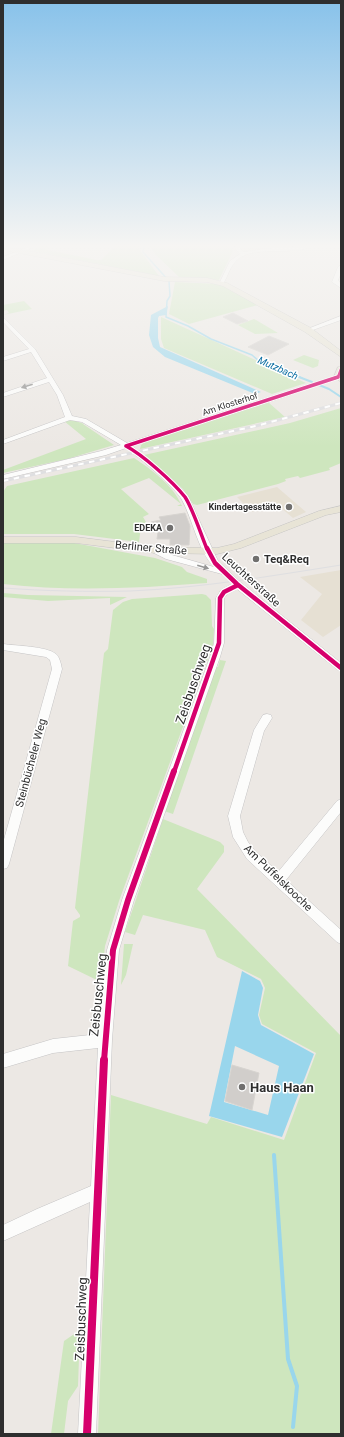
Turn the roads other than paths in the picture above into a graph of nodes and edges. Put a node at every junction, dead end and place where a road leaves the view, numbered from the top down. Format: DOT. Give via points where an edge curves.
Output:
graph roads {
  1 [pos="278,313"];
  2 [pos="341,318"];
  3 [pos="5,322"];
  4 [pos="308,330"];
  5 [pos="33,350"];
  6 [pos="341,355"];
  7 [pos="3,359"];
  8 [pos="340,374"];
  9 [pos="51,379"];
  10 [pos="3,395"];
  11 [pos="69,418"];
  12 [pos="3,442"];
  13 [pos="126,446"];
  14 [pos="3,477"];
  15 [pos="341,508"];
  16 [pos="3,540"];
  17 [pos="155,550"];
  18 [pos="208,551"];
  19 [pos="224,573"];
  20 [pos="238,585"];
  21 [pos="3,647"];
  22 [pos="341,668"];
  23 [pos="267,718"];
  24 [pos="341,804"];
  25 [pos="3,864"];
  26 [pos="278,880"];
  27 [pos="340,934"];
  28 [pos="105,1040"];
  29 [pos="3,1061"];
  30 [pos="97,1191"];
  31 [pos="3,1233"];
  32 [pos="87,1434"];
  1 -- 4 [label="main road"];
  2 -- 4 [label="street"];
  3 -- 5 [label="street"];
  4 -- 6 [label="main road"];
  5 -- 7 [label="street"];
  5 -- 9 [label="street"];
  8 -- 13 [label="street, Am Klosterhof" via="279,397"];
  9 -- 10 [label="street, one-way"];
  9 -- 11 [label="street"];
  11 -- 12 [label="street"];
  11 -- 13 [label="street, Leuchterstraße" via="84,420"];
  13 -- 14 [label="street, Am Klosterhof"];
  13 -- 18 [label="street, Leuchterstraße" via="172,484 184,498"];
  15 -- 18 [label="main road, Berliner Straße" via="237,546"];
  16 -- 17 [label="main road, Berliner Straße" via="76,540"];
  17 -- 18 [label="main road, Berliner Straße"];
  17 -- 19 [label="street, Leuchterstraße, one-way" via="169,557"];
  18 -- 19 [label="street, Leuchterstraße"];
  19 -- 20 [label="street, Leuchterstraße"];
  20 -- 22 [label="street, Leuchterstraße"];
  20 -- 28 [label="street, Zeisbuschweg" via="224,592 220,598 219,643 215,657 118,930 110,972"];
  21 -- 25 [label="street, Steinbücheler Weg" via="43,653 52,656 56,661 56,669"];
  23 -- 26 [label="street, Am Puffelskooche" via="259,730 234,816 235,829 240,841"];
  24 -- 26 [label="street"];
  26 -- 27 [label="street, Am Puffelskooche"];
  28 -- 29 [label="street" via="53,1046"];
  28 -- 30 [label="street, Zeisbuschweg"];
  30 -- 31 [label="street"];
  30 -- 32 [label="street, Zeisbuschweg"];
}
